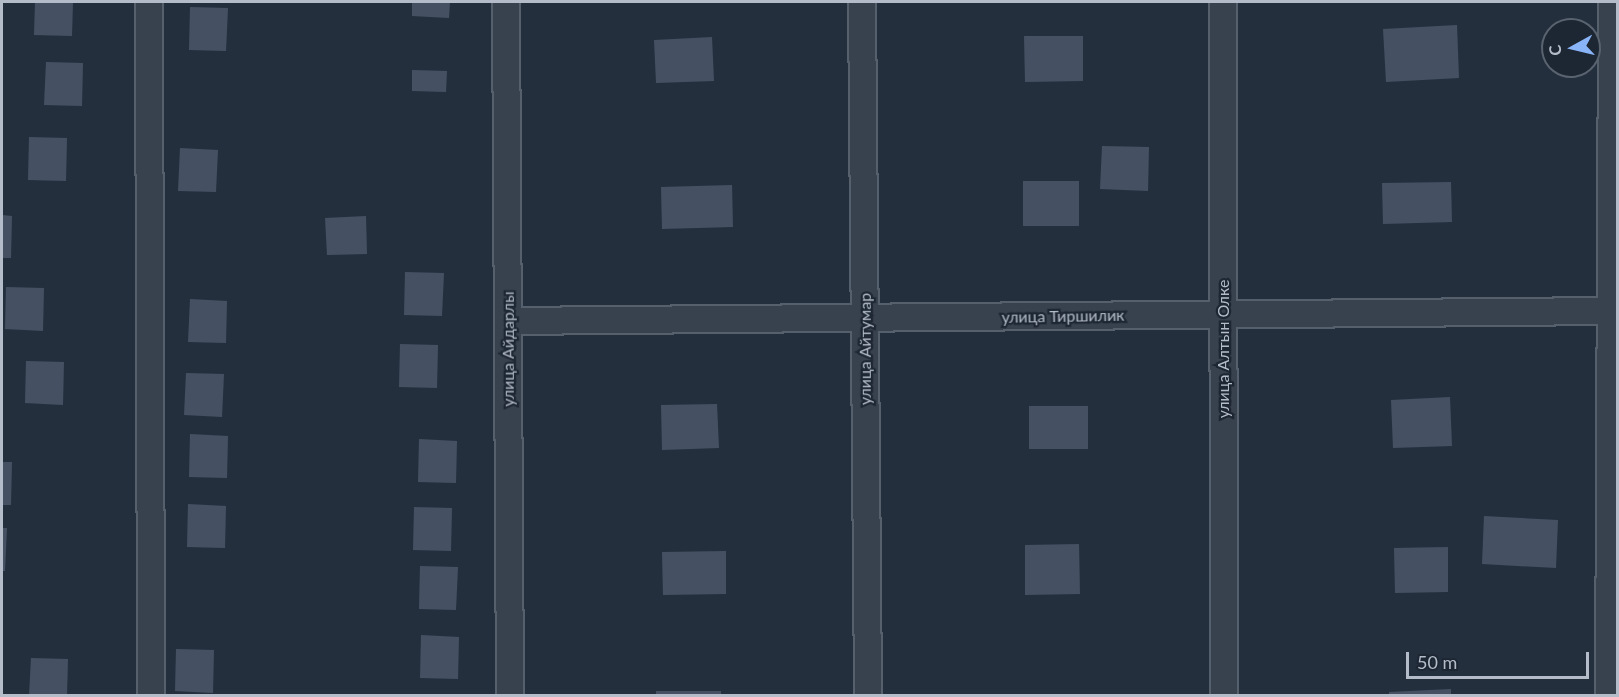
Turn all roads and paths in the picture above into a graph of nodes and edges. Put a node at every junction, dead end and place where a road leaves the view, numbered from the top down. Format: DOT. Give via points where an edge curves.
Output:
graph roads {
  1 [pos="149,2"];
  2 [pos="506,2"];
  3 [pos="862,2"];
  4 [pos="1223,2"];
  5 [pos="1611,2"];
  6 [pos="1614,311"];
  7 [pos="1223,315"];
  8 [pos="864,318"];
  9 [pos="508,321"];
  10 [pos="151,696"];
  11 [pos="510,696"];
  12 [pos="868,696"];
  13 [pos="1224,696"];
  14 [pos="1609,696"];
  1 -- 10 [label="street"];
  2 -- 9 [label="street, улица Айдарлы"];
  3 -- 8 [label="street, улица Айтумар"];
  4 -- 7 [label="street, улица Алтын Олке"];
  5 -- 6 [label="street"];
  6 -- 7 [label="street, улица Тиршилик"];
  6 -- 14 [label="street"];
  7 -- 8 [label="street, улица Тиршилик"];
  7 -- 13 [label="street, улица Алтын Олке"];
  8 -- 9 [label="street, улица Тиршилик"];
  8 -- 12 [label="street, улица Айтумар"];
  9 -- 11 [label="street, улица Айдарлы"];
}
